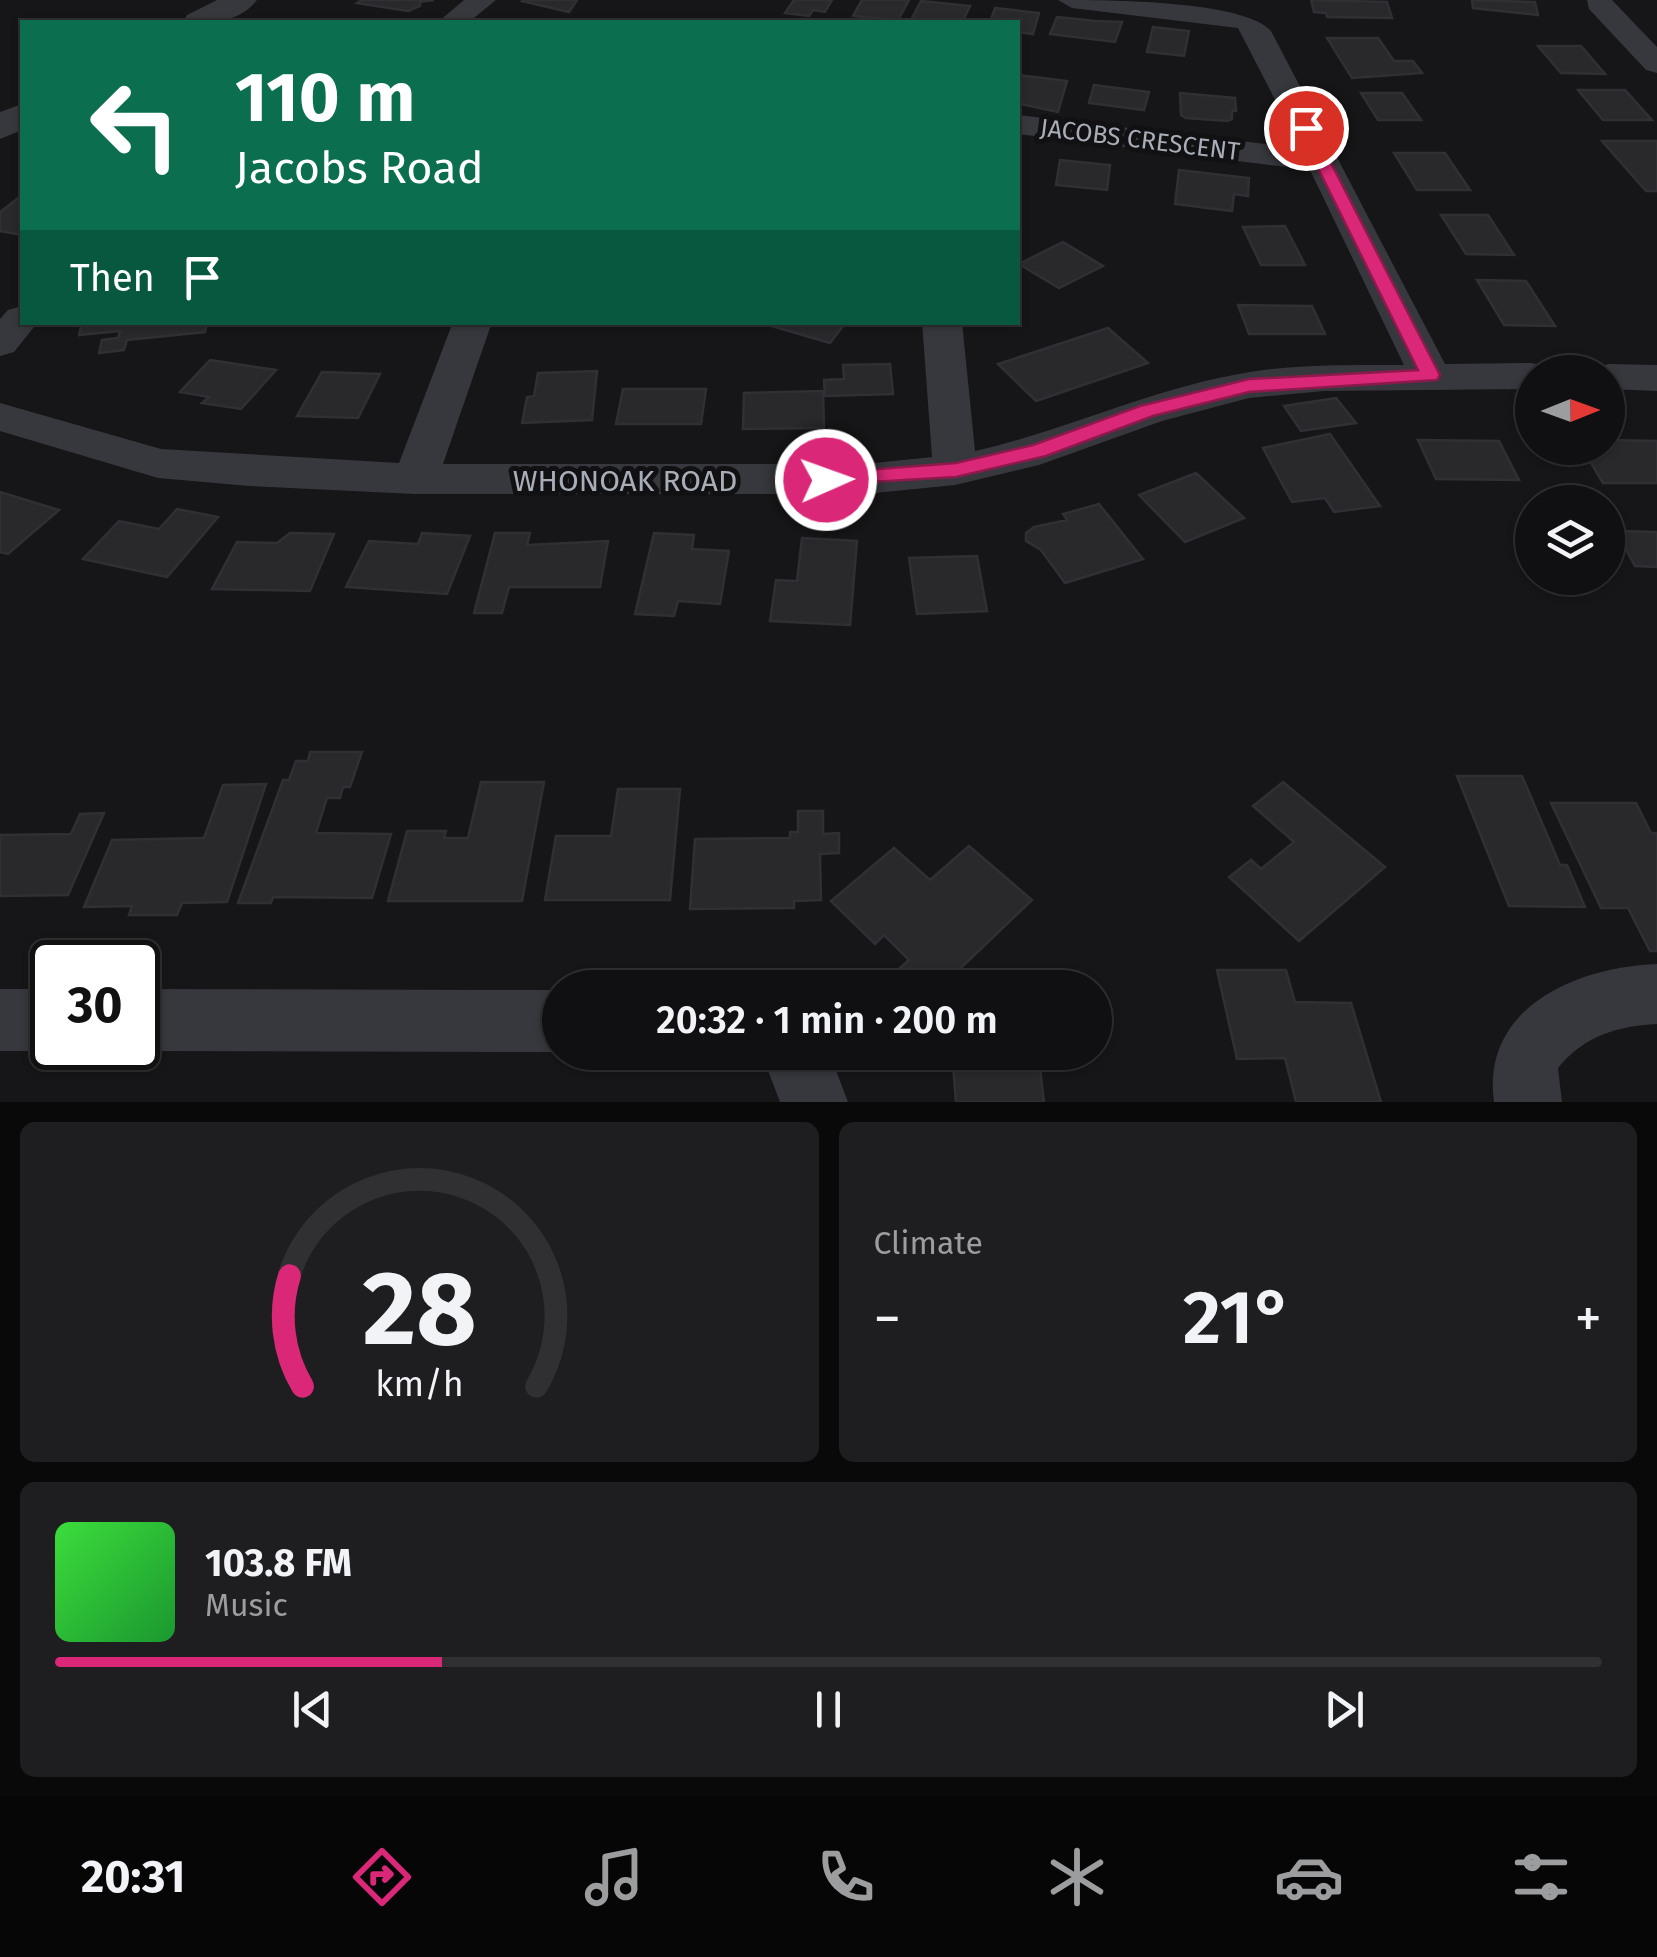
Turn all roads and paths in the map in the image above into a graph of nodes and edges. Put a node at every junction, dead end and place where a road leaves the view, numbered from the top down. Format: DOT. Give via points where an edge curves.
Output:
graph roads {
  1 [pos="242,0"];
  2 [pos="482,0"];
  3 [pos="1072,0"];
  4 [pos="1598,2"];
  5 [pos="203,20"];
  6 [pos="455,20"];
  7 [pos="1657,64"];
  8 [pos="1020,125"];
  9 [pos="1322,161"];
  10 [pos="20,320"];
  11 [pos="472,325"];
  12 [pos="942,325"];
  13 [pos="0,344"];
  14 [pos="1430,375"];
  15 [pos="1515,376"];
  16 [pos="1625,377"];
  17 [pos="1657,378"];
  18 [pos="0,417"];
  19 [pos="956,470"];
  20 [pos="415,479"];
  21 [pos="1657,994"];
  22 [pos="0,1020"];
  23 [pos="30,1020"];
  24 [pos="160,1020"];
  25 [pos="542,1021"];
  26 [pos="803,1070"];
  27 [pos="814,1102"];
  28 [pos="1528,1102"];
  1 -- 5 [label="street"];
  2 -- 6 [label="street"];
  3 -- 9 [label="street" via="1248,22"];
  4 -- 7 [label="street"];
  8 -- 9 [label="street, JACOBS CRESCENT"];
  9 -- 14 [label="street"];
  10 -- 13 [label="street"];
  11 -- 20 [label="street"];
  12 -- 19 [label="street"];
  14 -- 15 [label="street, WHONOAK ROAD"];
  14 -- 19 [label="street, WHONOAK ROAD" via="1232,389"];
  16 -- 17 [label="street"];
  18 -- 20 [label="street, WHONOAK ROAD" via="158,464"];
  19 -- 20 [label="street, WHONOAK ROAD" via="748,482"];
  21 -- 28 [label="street" via="1630,993 1558,1020 1527,1059"];
  22 -- 23 [label="street"];
  24 -- 25 [label="street"];
  26 -- 27 [label="street"];
}
